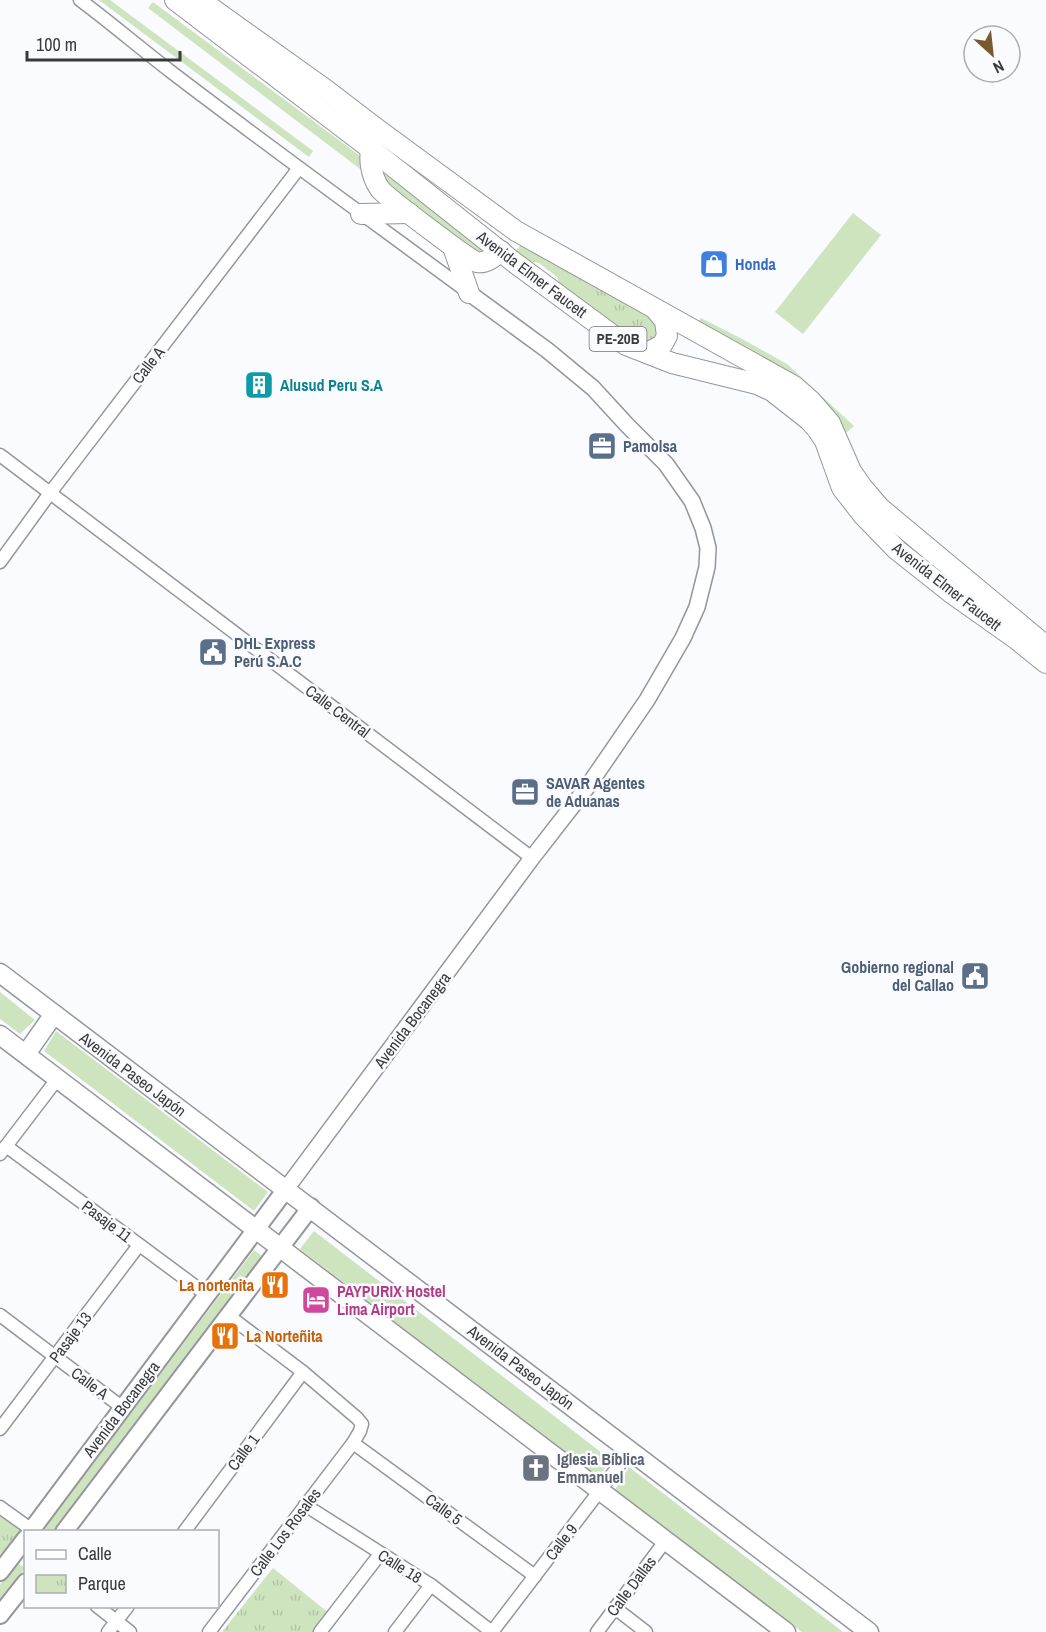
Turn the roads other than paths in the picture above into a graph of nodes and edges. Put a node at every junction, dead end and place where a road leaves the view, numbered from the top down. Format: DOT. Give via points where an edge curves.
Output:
graph roads {
  1 [pos="80,0"];
  2 [pos="175,0"];
  3 [pos="200,0"];
  4 [pos="271,62"];
  5 [pos="377,129"];
  6 [pos="371,149"];
  7 [pos="299,168"];
  8 [pos="409,213"];
  9 [pos="362,214"];
  10 [pos="453,247"];
  11 [pos="501,251"];
  12 [pos="469,292"];
  13 [pos="655,308"];
  14 [pos="647,353"];
  15 [pos="0,455"];
  16 [pos="50,493"];
  17 [pos="0,562"];
  18 [pos="1046,646"];
  19 [pos="1046,663"];
  20 [pos="532,858"];
  21 [pos="0,973"];
  22 [pos="54,1014"];
  23 [pos="0,1035"];
  24 [pos="26,1054"];
  25 [pos="58,1078"];
  26 [pos="3,1150"];
  27 [pos="286,1189"];
  28 [pos="310,1207"];
  29 [pos="256,1228"];
  30 [pos="139,1245"];
  31 [pos="281,1248"];
  32 [pos="207,1295"];
  33 [pos="0,1315"];
  34 [pos="229,1316"];
  35 [pos="55,1356"];
  36 [pos="303,1372"];
  37 [pos="123,1408"];
  38 [pos="2,1421"];
  39 [pos="353,1443"];
  40 [pos="630,1451"];
  41 [pos="600,1491"];
  42 [pos="305,1505"];
  43 [pos="0,1507"];
  44 [pos="33,1530"];
  45 [pos="66,1530"];
  46 [pos="185,1530"];
  47 [pos="24,1537"];
  48 [pos="666,1540"];
  49 [pos="24,1542"];
  50 [pos="381,1554"];
  51 [pos="0,1572"];
  52 [pos="535,1576"];
  53 [pos="24,1585"];
  54 [pos="430,1585"];
  55 [pos="100,1608"];
  56 [pos="127,1608"];
  57 [pos="615,1608"];
  58 [pos="0,1615"];
  59 [pos="117,1621"];
  60 [pos="108,1632"];
  61 [pos="130,1632"];
  62 [pos="209,1632"];
  63 [pos="320,1632"];
  64 [pos="395,1632"];
  65 [pos="492,1632"];
  66 [pos="597,1632"];
  67 [pos="646,1632"];
  68 [pos="786,1632"];
  69 [pos="869,1632"];
  1 -- 7 [label="street"];
  2 -- 4 [label="highway, Avenida Elmer Faucett / PE-20B"];
  3 -- 4 [label="highway, Avenida Elmer Faucett / PE-20B"];
  4 -- 5 [label="highway, Avenida Elmer Faucett / PE-20B" via="327,90"];
  4 -- 6 [label="highway, Avenida Elmer Faucett / PE-20B"];
  5 -- 6 [label="highway"];
  5 -- 13 [label="highway, Avenida Elmer Faucett / PE-20B" via="516,231"];
  6 -- 8 [label="highway" via="372,173 381,190"];
  6 -- 11 [label="highway, Avenida Elmer Faucett / PE-20B"];
  7 -- 9 [label="street"];
  7 -- 16 [label="street, Calle A"];
  8 -- 9 [label="highway"];
  8 -- 10 [label="highway"];
  9 -- 12 [label="street"];
  10 -- 11 [label="highway" via="476,262 486,261"];
  10 -- 12 [label="highway"];
  11 -- 14 [label="highway, Avenida Elmer Faucett / PE-20B" via="626,345"];
  12 -- 20 [label="street, Avenida Bocanegra" via="593,388 666,464 692,501 708,548 697,607 683,638 647,700 588,786"];
  13 -- 14 [label="highway" via="664,321 667,336 662,345"];
  13 -- 18 [label="highway, Avenida Elmer Faucett / PE-20B" via="794,386 830,423 851,471 880,508"];
  14 -- 19 [label="highway, Avenida Elmer Faucett / PE-20B" via="772,391 817,429 842,488 897,550"];
  15 -- 16 [label="street, Calle Central"];
  16 -- 17 [label="street, Calle A"];
  16 -- 20 [label="street, Calle Central"];
  20 -- 27 [label="street, Avenida Bocanegra"];
  21 -- 22 [label="main road, Avenida Paseo Japón"];
  22 -- 24 [label="main road"];
  22 -- 27 [label="main road, Avenida Paseo Japón"];
  23 -- 24 [label="main road"];
  24 -- 25 [label="main road"];
  25 -- 26 [label="street"];
  25 -- 29 [label="main road"];
  26 -- 30 [label="street, Pasaje 11"];
  27 -- 28 [label="main road, Avenida Paseo Japón"];
  27 -- 29 [label="main road, Avenida Bocanegra"];
  28 -- 31 [label="main road, Avenida Bocanegra"];
  28 -- 40 [label="main road, Avenida Paseo Japón"];
  29 -- 31 [label="main road"];
  29 -- 32 [label="main road, Avenida Bocanegra"];
  30 -- 32 [label="street, Pasaje 11"];
  30 -- 35 [label="street, Pasaje 13"];
  31 -- 34 [label="main road, Avenida Bocanegra"];
  31 -- 41 [label="main road"];
  32 -- 37 [label="main road, Avenida Bocanegra"];
  33 -- 35 [label="street, Calle A"];
  34 -- 36 [label="street"];
  34 -- 45 [label="main road, Avenida Bocanegra"];
  35 -- 37 [label="street, Calle A"];
  35 -- 38 [label="street, Pasaje 13"];
  36 -- 39 [label="street, Calle Los Rosales" via="362,1424"];
  36 -- 46 [label="street, Calle 1"];
  37 -- 44 [label="main road, Avenida Bocanegra"];
  39 -- 42 [label="street, Calle Los Rosales"];
  39 -- 52 [label="street, Calle 5"];
  40 -- 41 [label="street, Calle 9"];
  40 -- 69 [label="main road, Avenida Paseo Japón"];
  41 -- 48 [label="main road"];
  41 -- 52 [label="street, Calle 9"];
  42 -- 50 [label="street, Calle 18"];
  42 -- 62 [label="street, Calle Los Rosales"];
  43 -- 47 [label="street"];
  48 -- 57 [label="street, Calle Dallas"];
  48 -- 68 [label="main road"];
  49 -- 51 [label="main road, Avenida Bocanegra"];
  50 -- 54 [label="street, Calle 18"];
  50 -- 63 [label="street"];
  52 -- 65 [label="street, Calle 9"];
  53 -- 58 [label="main road"];
  54 -- 64 [label="street"];
  54 -- 65 [label="street, Calle 18"];
  55 -- 59 [label="street"];
  56 -- 59 [label="street"];
  57 -- 66 [label="street, Calle Dallas"];
  57 -- 67 [label="street"];
  59 -- 60 [label="street"];
  59 -- 61 [label="street"];
}
